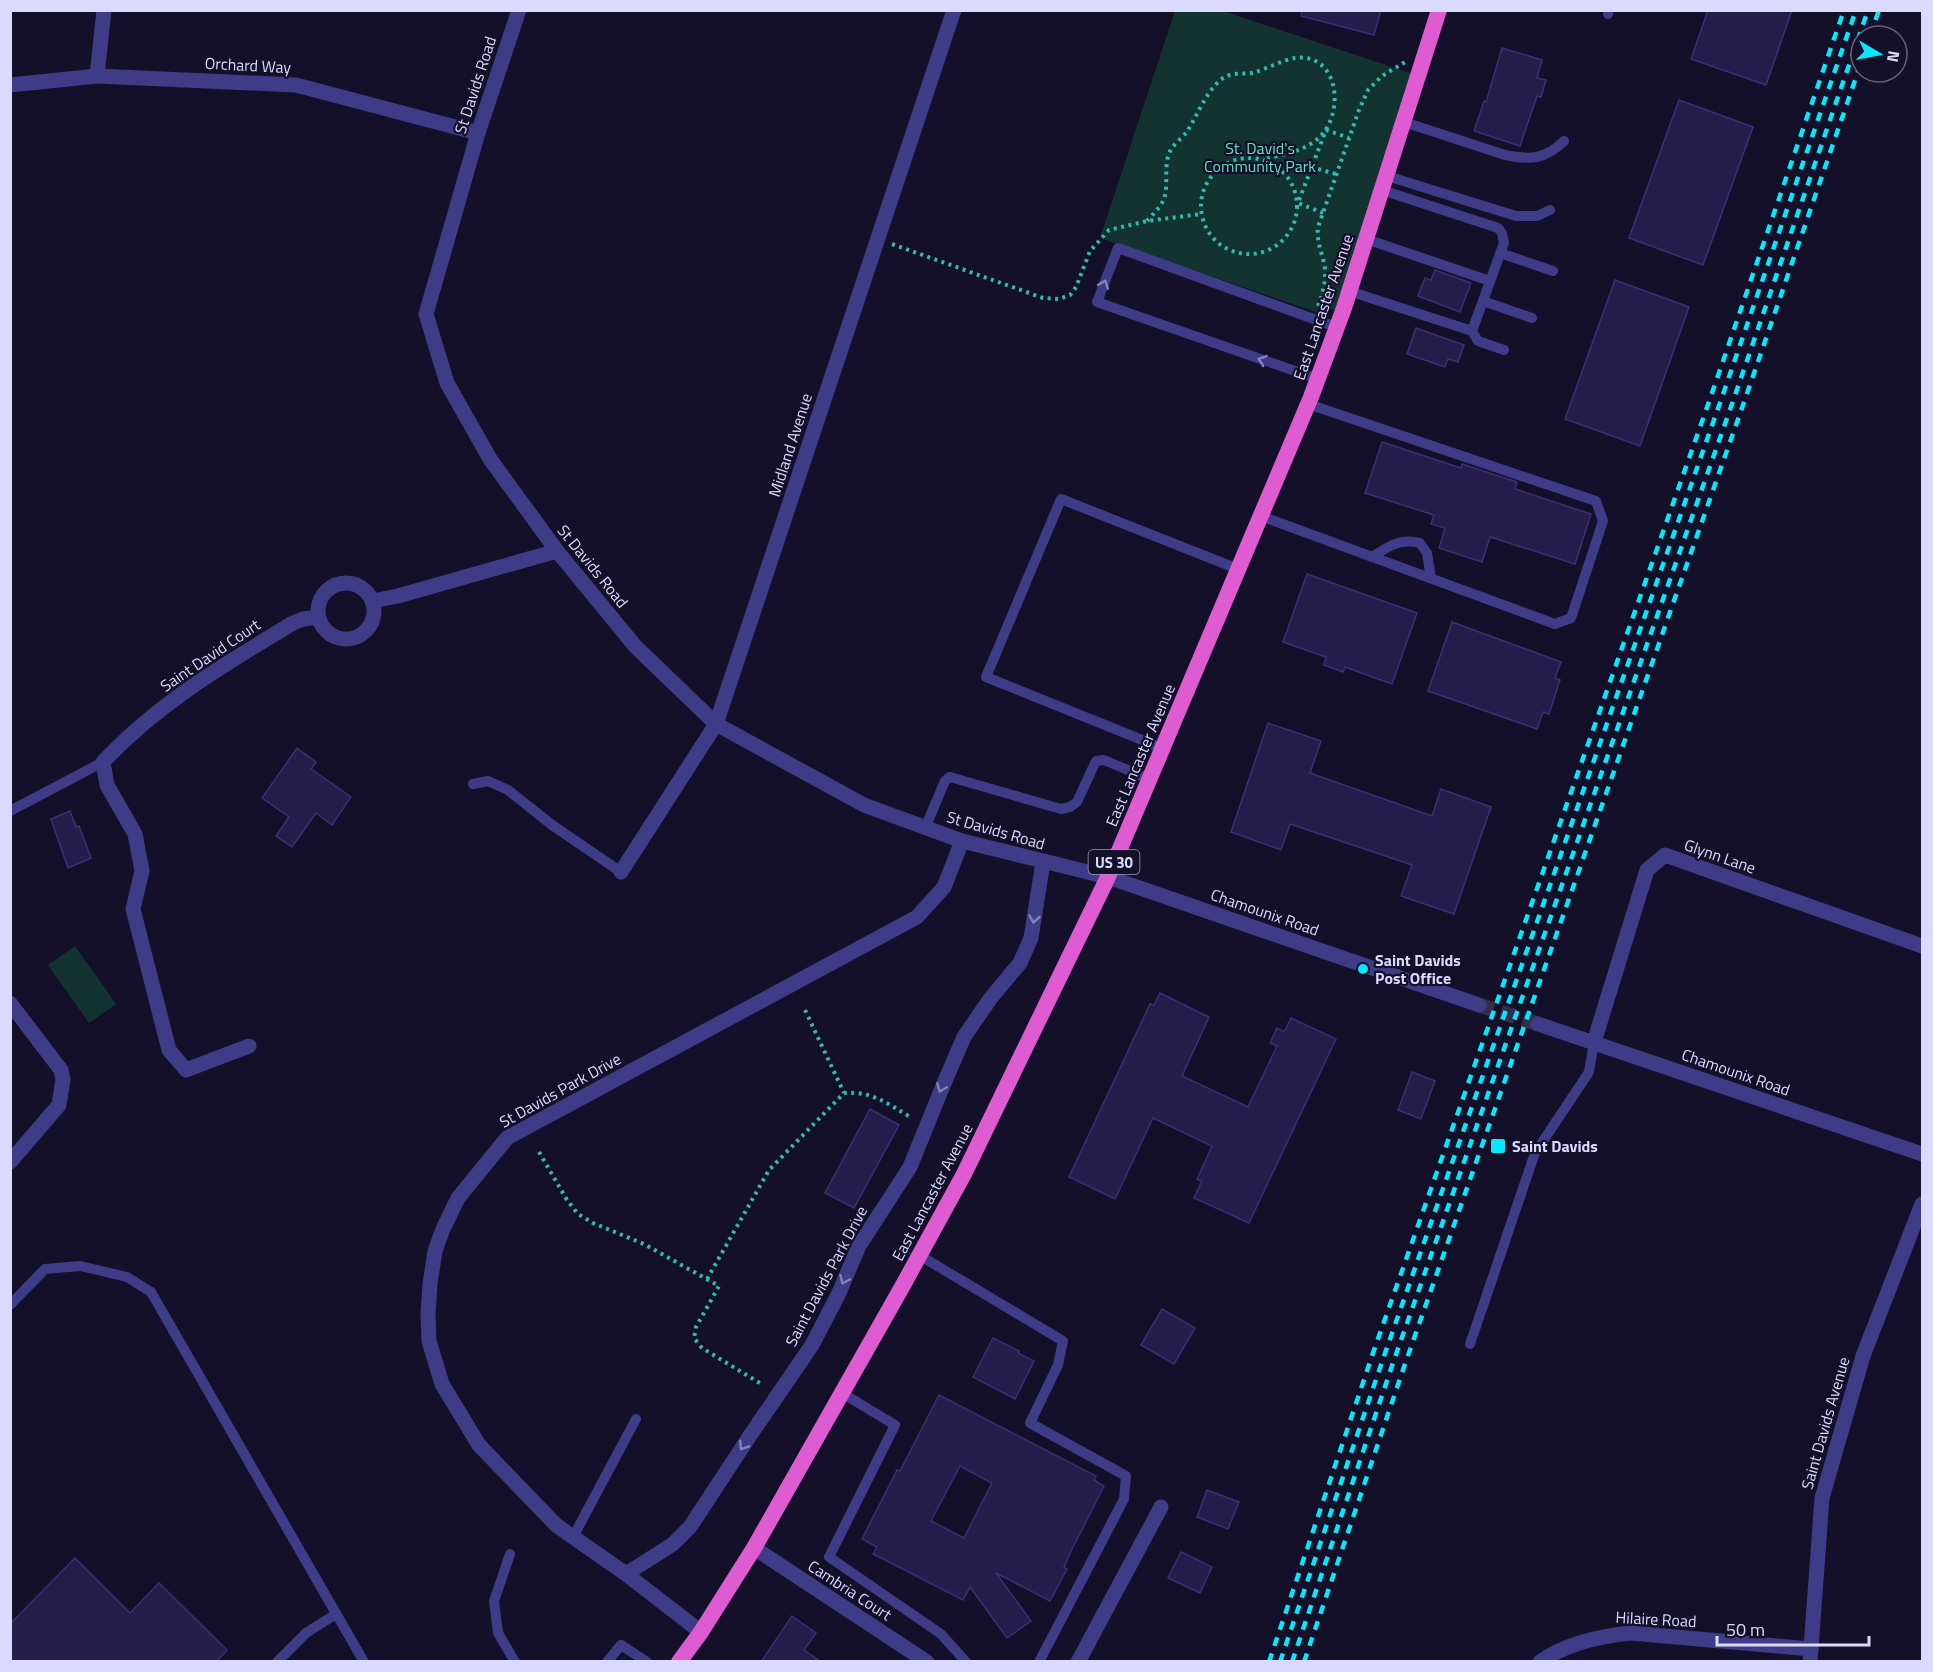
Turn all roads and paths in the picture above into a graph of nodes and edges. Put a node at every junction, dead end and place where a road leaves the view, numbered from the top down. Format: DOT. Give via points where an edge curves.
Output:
graph roads {
  1 [pos="104,10"];
  2 [pos="519,10"];
  3 [pos="954,10"];
  4 [pos="1439,10"];
  5 [pos="1425,55"];
  6 [pos="97,76"];
  7 [pos="10,85"];
  8 [pos="1404,122"];
  9 [pos="1326,130"];
  10 [pos="478,133"];
  11 [pos="1349,138"];
  12 [pos="1564,141"];
  13 [pos="1264,159"];
  14 [pos="1311,167"];
  15 [pos="1336,174"];
  16 [pos="1384,183"];
  17 [pos="1298,203"];
  18 [pos="1550,210"];
  19 [pos="1323,213"];
  20 [pos="1201,214"];
  21 [pos="1148,221"];
  22 [pos="878,239"];
  23 [pos="1366,239"];
  24 [pos="1500,253"];
  25 [pos="1553,271"];
  26 [pos="1490,281"];
  27 [pos="1349,291"];
  28 [pos="1483,301"];
  29 [pos="1532,318"];
  30 [pos="1318,321"];
  31 [pos="1336,327"];
  32 [pos="1472,331"];
  33 [pos="1504,350"];
  34 [pos="1318,379"];
  35 [pos="1308,404"];
  36 [pos="1261,516"];
  37 [pos="557,551"];
  38 [pos="1372,557"];
  39 [pos="1238,569"];
  40 [pos="1431,578"];
  41 [pos="372,601"];
  42 [pos="318,617"];
  43 [pos="716,724"];
  44 [pos="1162,748"];
  45 [pos="104,762"];
  46 [pos="1149,779"];
  47 [pos="473,784"];
  48 [pos="10,811"];
  49 [pos="925,828"];
  50 [pos="962,841"];
  51 [pos="1043,862"];
  52 [pos="621,872"];
  53 [pos="1108,877"];
  54 [pos="1923,946"];
  55 [pos="10,1003"];
  56 [pos="1479,1005"];
  57 [pos="805,1010"];
  58 [pos="1538,1024"];
  59 [pos="1594,1042"];
  60 [pos="249,1046"];
  61 [pos="844,1092"];
  62 [pos="917,1121"];
  63 [pos="539,1152"];
  64 [pos="1923,1154"];
  65 [pos="10,1162"];
  66 [pos="1923,1204"];
  67 [pos="919,1256"];
  68 [pos="707,1280"];
  69 [pos="10,1305"];
  70 [pos="1470,1344"];
  71 [pos="769,1389"];
  72 [pos="842,1394"];
  73 [pos="636,1419"];
  74 [pos="1161,1507"];
  75 [pos="573,1537"];
  76 [pos="754,1548"];
  77 [pos="510,1554"];
  78 [pos="626,1574"];
  79 [pos="336,1614"];
  80 [pos="701,1632"];
  81 [pos="1811,1656"];
  82 [pos="277,1662"];
  83 [pos="364,1662"];
  84 [pos="516,1662"];
  85 [pos="606,1662"];
  86 [pos="646,1662"];
  87 [pos="679,1662"];
  88 [pos="927,1662"];
  89 [pos="966,1662"];
  90 [pos="1039,1662"];
  91 [pos="1078,1662"];
  92 [pos="1540,1662"];
  1 -- 6 [label="street"];
  2 -- 10 [label="street, St Davids Road"];
  3 -- 22 [label="street, Midland Avenue"];
  4 -- 5 [label="highway, East Lancaster Avenue / US 30"];
  5 -- 8 [label="highway, East Lancaster Avenue / US 30"];
  5 -- 11 [label="path" via="1400,64 1368,90"];
  6 -- 7 [label="street, Orchard Way"];
  6 -- 10 [label="street, Orchard Way" via="296,85"];
  8 -- 12 [label="lane" via="1519,158 1545,156"];
  8 -- 16 [label="highway, East Lancaster Avenue / US 30"];
  9 -- 11 [label="path"];
  9 -- 13 [label="path" via="1316,141 1294,152"];
  9 -- 14 [label="path"];
  9 -- 21 [label="path" via="1335,108 1334,84 1317,62 1294,58 1251,73 1225,76 1169,153 1165,197"];
  10 -- 37 [label="street, St Davids Road" via="426,314 447,383 490,459"];
  11 -- 15 [label="path"];
  13 -- 17 [label="path" via="1279,167 1290,180"];
  13 -- 20 [label="path" via="1241,157 1221,165 1208,178 1202,193"];
  14 -- 15 [label="path"];
  14 -- 17 [label="path"];
  15 -- 19 [label="path"];
  16 -- 18 [label="lane" via="1516,216 1537,216"];
  16 -- 23 [label="highway, East Lancaster Avenue / US 30"];
  16 -- 24 [label="lane" via="1498,228 1504,243"];
  17 -- 19 [label="path"];
  17 -- 20 [label="path" via="1296,219 1287,235 1273,248 1252,255 1234,253 1216,242 1204,226"];
  19 -- 30 [label="path" via="1317,240 1325,270 1316,312"];
  20 -- 21 [label="path"];
  21 -- 22 [label="path" via="1109,230 1090,251 1070,295 1059,299 1043,298"];
  22 -- 43 [label="street, Midland Avenue"];
  23 -- 26 [label="lane"];
  23 -- 27 [label="highway, East Lancaster Avenue / US 30"];
  24 -- 25 [label="lane"];
  24 -- 26 [label="lane"];
  26 -- 28 [label="lane"];
  27 -- 31 [label="highway, East Lancaster Avenue / US 30"];
  27 -- 32 [label="lane"];
  28 -- 29 [label="lane"];
  28 -- 32 [label="lane"];
  30 -- 31 [label="lane"];
  34 -- 30 [label="lane, one-way" via="1097,302 1118,248"];
  31 -- 34 [label="highway, East Lancaster Avenue / US 30"];
  32 -- 33 [label="lane" via="1478,341"];
  34 -- 35 [label="highway, East Lancaster Avenue / US 30"];
  35 -- 36 [label="highway, East Lancaster Avenue / US 30"];
  35 -- 40 [label="lane" via="1596,501 1603,521 1571,618 1555,624"];
  36 -- 38 [label="lane"];
  36 -- 39 [label="highway, East Lancaster Avenue / US 30"];
  37 -- 41 [label="street"];
  37 -- 43 [label="street, St Davids Road" via="635,646"];
  38 -- 40 [label="lane"];
  38 -- 40 [label="lane" via="1408,540 1420,543 1427,553"];
  39 -- 44 [label="highway, East Lancaster Avenue / US 30"];
  39 -- 44 [label="lane" via="1061,500 986,677"];
  41 -- 42 [label="street" via="364,589 342,582 321,596"];
  41 -- 42 [label="street" via="369,627 355,637 331,635"];
  42 -- 45 [label="street, Saint David Court" via="293,623 184,691"];
  43 -- 49 [label="street, St Davids Road" via="864,805"];
  43 -- 52 [label="street, Midland Avenue"];
  44 -- 46 [label="highway, East Lancaster Avenue / US 30"];
  45 -- 48 [label="lane"];
  45 -- 60 [label="street" via="107,785 135,834 142,871 133,909 169,1050 186,1070"];
  46 -- 49 [label="lane" via="1104,760 1096,761 1077,802 1061,809 950,777"];
  46 -- 53 [label="highway, East Lancaster Avenue / US 30"];
  47 -- 52 [label="lane" via="488,781 508,790"];
  49 -- 50 [label="street, St Davids Road"];
  50 -- 51 [label="street, St Davids Road"];
  50 -- 75 [label="street, St Davids Park Drive" via="944,887 917,917 507,1138 459,1198 435,1251 430,1284 429,1341 442,1384 479,1445 556,1525"];
  51 -- 53 [label="street, St Davids Road"];
  51 -- 78 [label="street, Saint Davids Park Drive, one-way" via="1031,938 1020,963 964,1037 910,1167 859,1246 812,1345 690,1527 674,1544"];
  53 -- 56 [label="street, Chamounix Road"];
  53 -- 67 [label="highway, East Lancaster Avenue / US 30" via="964,1174"];
  54 -- 59 [label="street, Glynn Lane" via="1665,855 1647,870"];
  55 -- 65 [label="street" via="61,1070 63,1080 59,1105"];
  57 -- 61 [label="path"];
  58 -- 59 [label="street, Chamounix Road"];
  59 -- 64 [label="street, Chamounix Road"];
  59 -- 70 [label="lane" via="1589,1072 1535,1153"];
  61 -- 62 [label="path" via="875,1096"];
  61 -- 68 [label="path" via="769,1170"];
  63 -- 68 [label="path" via="578,1214 644,1244"];
  66 -- 81 [label="street, Saint Davids Avenue" via="1863,1356 1822,1498"];
  67 -- 72 [label="highway, East Lancaster Avenue / US 30"];
  67 -- 90 [label="lane" via="1063,1341 1058,1365 1030,1423 1126,1476 1124,1499"];
  68 -- 71 [label="path" via="719,1286 694,1338 702,1348"];
  69 -- 79 [label="lane" via="45,1269 80,1266 127,1277 151,1292"];
  72 -- 76 [label="highway, East Lancaster Avenue / US 30"];
  72 -- 89 [label="lane" via="895,1425 829,1557 940,1634"];
  73 -- 75 [label="lane"];
  74 -- 91 [label="street"];
  75 -- 78 [label="street, St Davids Park Drive"];
  76 -- 80 [label="highway, East Lancaster Avenue / US 30"];
  76 -- 88 [label="street, Cambria Court"];
  77 -- 84 [label="lane" via="494,1601 498,1634"];
  78 -- 80 [label="street, St Davids Park Drive"];
  79 -- 82 [label="lane" via="306,1633"];
  79 -- 83 [label="lane"];
  80 -- 87 [label="highway, East Lancaster Avenue / US 30"];
  81 -- 92 [label="street, Hilaire Road" via="1630,1633 1573,1644"];
  85 -- 86 [label="lane" via="621,1645"];
}
